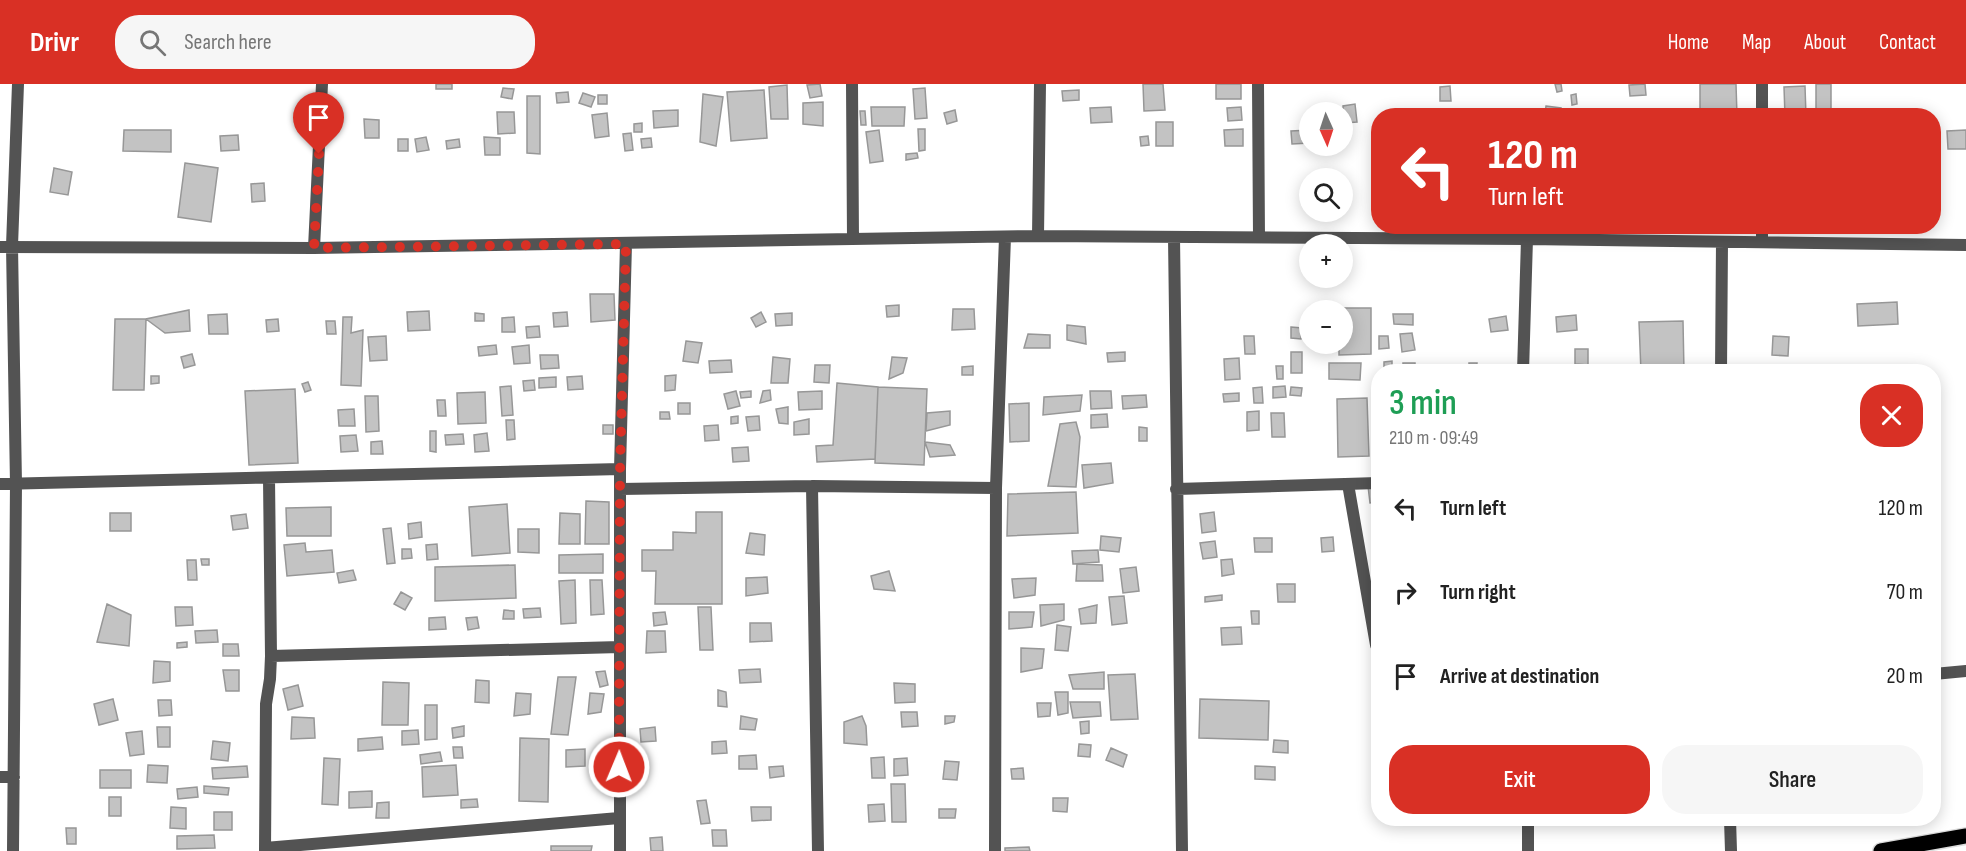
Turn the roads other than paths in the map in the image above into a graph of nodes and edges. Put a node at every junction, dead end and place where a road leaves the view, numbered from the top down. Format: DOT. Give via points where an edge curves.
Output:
graph roads {
  1 [pos="18,84"];
  2 [pos="322,84"];
  3 [pos="852,84"];
  4 [pos="1040,84"];
  5 [pos="1258,84"];
  6 [pos="1762,84"];
  7 [pos="1762,108"];
  8 [pos="1762,234"];
  9 [pos="1038,236"];
  10 [pos="1005,237"];
  11 [pos="1174,237"];
  12 [pos="1259,237"];
  13 [pos="854,239"];
  14 [pos="1527,239"];
  15 [pos="1722,242"];
  16 [pos="1761,242"];
  17 [pos="626,244"];
  18 [pos="1966,245"];
  19 [pos="6,247"];
  20 [pos="314,248"];
  21 [pos="1523,364"];
  22 [pos="1721,364"];
  23 [pos="620,470"];
  24 [pos="269,478"];
  25 [pos="1371,483"];
  26 [pos="0,484"];
  27 [pos="16,484"];
  28 [pos="1348,484"];
  29 [pos="812,486"];
  30 [pos="996,488"];
  31 [pos="620,489"];
  32 [pos="1176,489"];
  33 [pos="1371,616"];
  34 [pos="620,647"];
  35 [pos="271,656"];
  36 [pos="1966,671"];
  37 [pos="1941,673"];
  38 [pos="0,777"];
  39 [pos="14,777"];
  40 [pos="619,819"];
  41 [pos="1528,826"];
  42 [pos="1730,826"];
  43 [pos="1966,836"];
  44 [pos="265,849"];
  45 [pos="13,851"];
  46 [pos="620,851"];
  47 [pos="818,851"];
  48 [pos="995,851"];
  49 [pos="1182,851"];
  50 [pos="1528,851"];
  51 [pos="1731,851"];
  52 [pos="1881,851"];
  1 -- 19 [label="street"];
  2 -- 20 [label="street"];
  3 -- 13 [label="street"];
  4 -- 9 [label="street"];
  5 -- 12 [label="street"];
  6 -- 7 [label="street"];
  8 -- 16 [label="street"];
  9 -- 10 [label="street"];
  9 -- 11 [label="street"];
  10 -- 13 [label="street"];
  10 -- 30 [label="street"];
  11 -- 12 [label="street"];
  11 -- 32 [label="street"];
  12 -- 14 [label="street"];
  13 -- 17 [label="street"];
  14 -- 15 [label="street"];
  14 -- 21 [label="street"];
  15 -- 16 [label="street"];
  15 -- 22 [label="street"];
  16 -- 18 [label="street"];
  17 -- 20 [label="street"];
  17 -- 23 [label="street"];
  19 -- 20 [label="street"];
  19 -- 27 [label="street"];
  23 -- 24 [label="street"];
  23 -- 31 [label="street"];
  24 -- 27 [label="street"];
  24 -- 35 [label="street"];
  25 -- 28 [label="street"];
  26 -- 27 [label="street"];
  27 -- 39 [label="street"];
  28 -- 32 [label="street"];
  28 -- 33 [label="street"];
  29 -- 30 [label="street"];
  29 -- 31 [label="street"];
  29 -- 47 [label="street"];
  30 -- 48 [label="street"];
  31 -- 34 [label="street"];
  32 -- 49 [label="street"];
  34 -- 35 [label="street"];
  34 -- 40 [label="street"];
  35 -- 44 [label="street" via="266,704"];
  36 -- 37 [label="street"];
  38 -- 39 [label="street"];
  39 -- 45 [label="street"];
  40 -- 44 [label="street"];
  40 -- 46 [label="street"];
  41 -- 50 [label="street"];
  42 -- 51 [label="street"];
  43 -- 52 [label="main road"];
}
